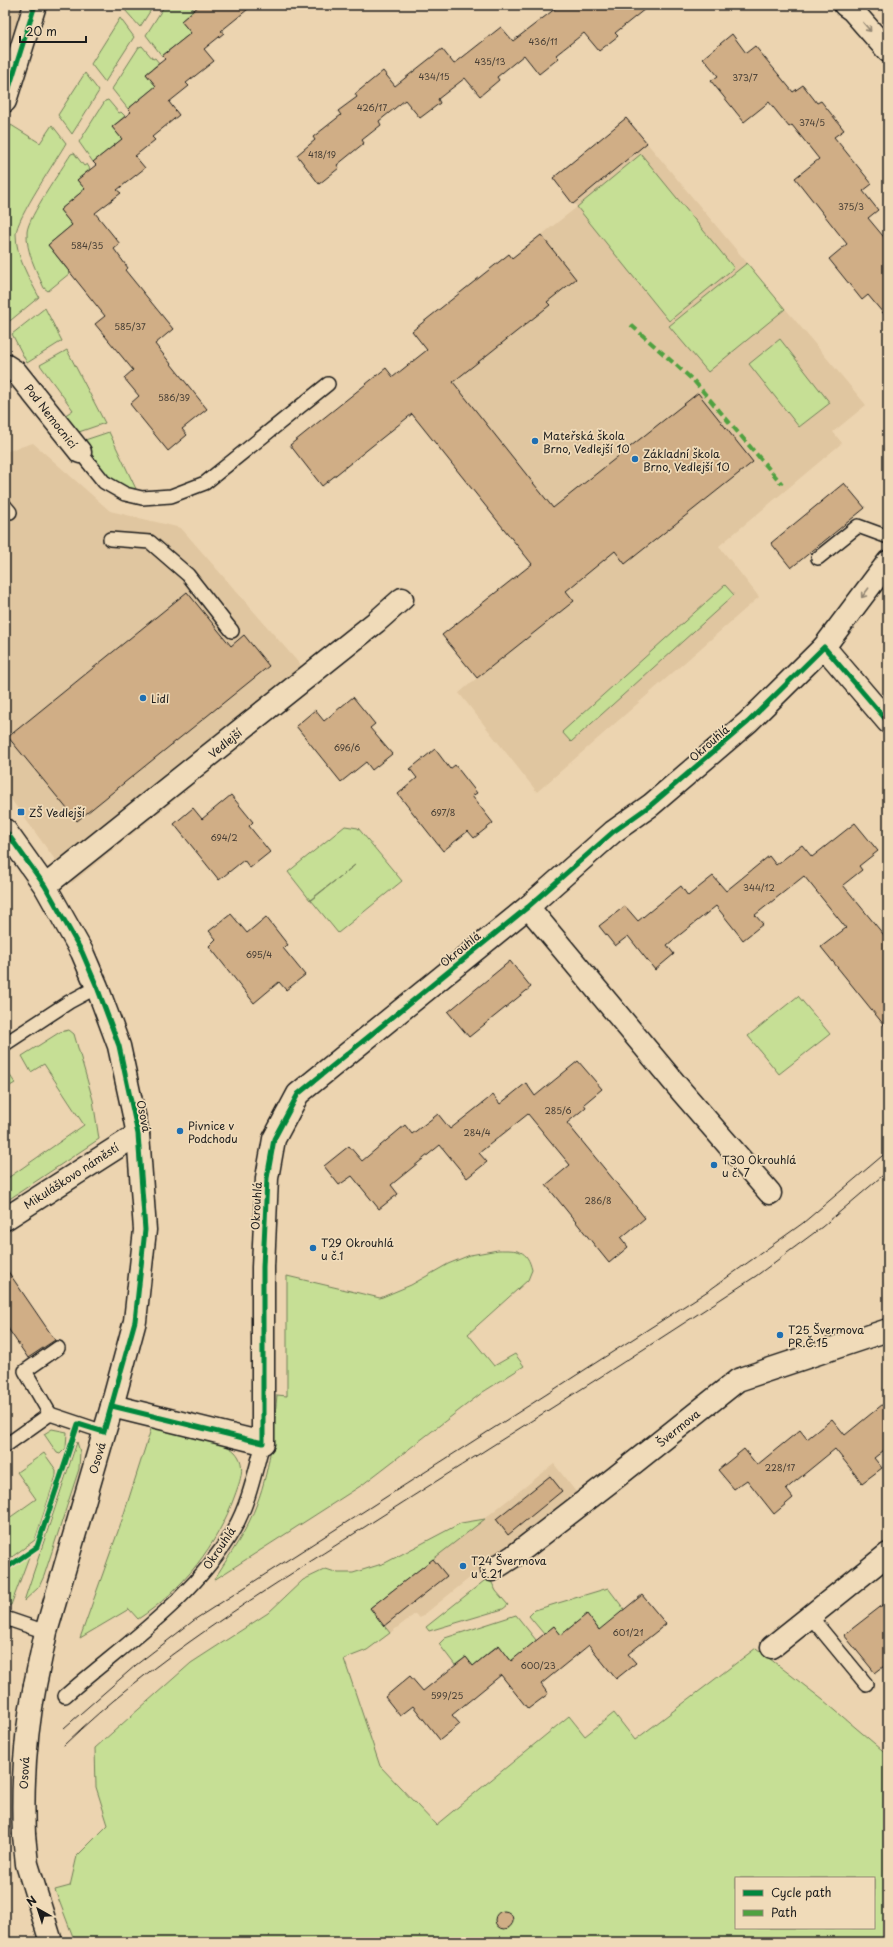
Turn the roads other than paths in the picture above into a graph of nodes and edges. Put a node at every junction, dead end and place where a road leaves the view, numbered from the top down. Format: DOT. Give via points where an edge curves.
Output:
graph roads {
  1 [pos="35,5"];
  2 [pos="845,5"];
  3 [pos="888,51"];
  4 [pos="5,101"];
  5 [pos="5,365"];
  6 [pos="328,384"];
  7 [pos="80,452"];
  8 [pos="888,537"];
  9 [pos="110,539"];
  10 [pos="818,558"];
  11 [pos="888,562"];
  12 [pos="402,599"];
  13 [pos="232,632"];
  14 [pos="824,647"];
  15 [pos="888,722"];
  16 [pos="5,830"];
  17 [pos="44,886"];
  18 [pos="528,907"];
  19 [pos="97,986"];
  20 [pos="5,1044"];
  21 [pos="138,1134"];
  22 [pos="770,1193"];
  23 [pos="5,1219"];
  24 [pos="888,1330"];
  25 [pos="58,1348"];
  26 [pos="112,1406"];
  27 [pos="50,1414"];
  28 [pos="104,1432"];
  29 [pos="263,1443"];
  30 [pos="5,1446"];
  31 [pos="888,1554"];
  32 [pos="492,1570"];
  33 [pos="810,1616"];
  34 [pos="5,1618"];
  35 [pos="46,1632"];
  36 [pos="772,1647"];
  37 [pos="866,1684"];
  38 [pos="65,1696"];
  39 [pos="51,1942"];
  1 -- 4 [label="street"];
  2 -- 3 [label="street, one-way"];
  5 -- 7 [label="street, Pod Nemocnicí" via="16,372"];
  6 -- 7 [label="lane" via="205,483 171,496 142,498 125,494 104,482"];
  8 -- 10 [label="lane" via="858,526"];
  9 -- 13 [label="lane" via="150,542 188,575"];
  11 -- 14 [label="street, Okrouhlá, one-way"];
  12 -- 17 [label="street, Vedlejší"];
  14 -- 15 [label="street"];
  14 -- 18 [label="street, Okrouhlá" via="748,722 651,805 613,832"];
  16 -- 17 [label="street, Osová"];
  17 -- 19 [label="street, Osová" via="82,952"];
  18 -- 22 [label="street"];
  18 -- 29 [label="street, Okrouhlá" via="298,1094 274,1139 267,1178 263,1267"];
  19 -- 20 [label="lane"];
  19 -- 21 [label="street, Osová" via="119,1046"];
  21 -- 23 [label="street, Mikuláškovo náměstí"];
  21 -- 26 [label="street, Osová" via="145,1230 135,1321"];
  24 -- 32 [label="street, Švermova" via="738,1380 514,1556"];
  25 -- 27 [label="lane" via="25,1371"];
  26 -- 28 [label="street, Osová"];
  26 -- 29 [label="street"];
  27 -- 28 [label="lane"];
  27 -- 30 [label="lane"];
  28 -- 35 [label="street, Osová"];
  29 -- 38 [label="lane, Okrouhlá" via="235,1528 193,1586"];
  31 -- 33 [label="street"];
  33 -- 36 [label="street"];
  33 -- 37 [label="lane"];
  34 -- 35 [label="lane"];
  35 -- 39 [label="street, Osová, bridge" via="27,1725 24,1835 27,1864"];
}
